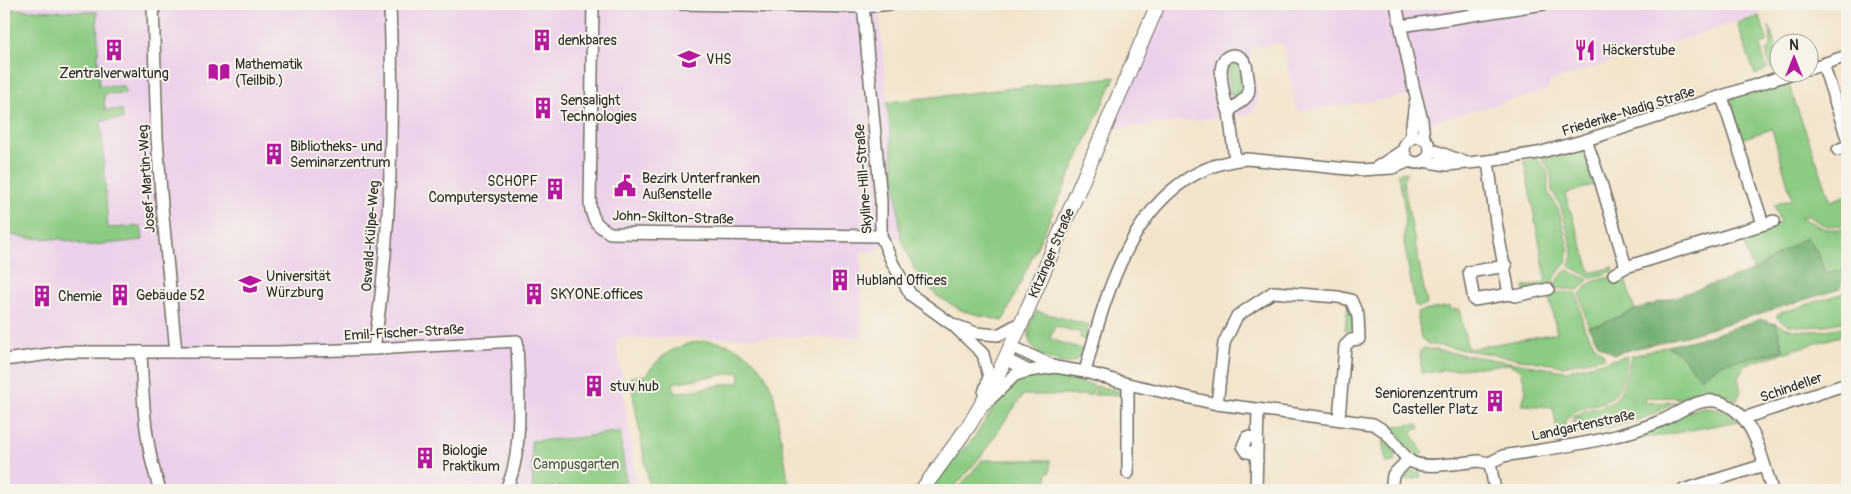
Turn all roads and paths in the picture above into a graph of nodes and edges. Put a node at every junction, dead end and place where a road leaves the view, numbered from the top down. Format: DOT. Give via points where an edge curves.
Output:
graph roads {
  1 [pos="153,4"];
  2 [pos="390,4"];
  3 [pos="593,4"];
  4 [pos="681,4"];
  5 [pos="890,4"];
  6 [pos="1158,4"];
  7 [pos="1396,4"];
  8 [pos="1544,4"];
  9 [pos="863,5"];
  10 [pos="1402,26"];
  11 [pos="1847,56"];
  12 [pos="1823,64"];
  13 [pos="1818,66"];
  14 [pos="1768,81"];
  15 [pos="1722,97"];
  16 [pos="1416,98"];
  17 [pos="1229,112"];
  18 [pos="1847,138"];
  19 [pos="1586,140"];
  20 [pos="1427,144"];
  21 [pos="1407,145"];
  22 [pos="1235,160"];
  23 [pos="1410,161"];
  24 [pos="1423,161"];
  25 [pos="1488,161"];
  26 [pos="1466,162"];
  27 [pos="1373,170"];
  28 [pos="881,236"];
  29 [pos="1506,266"];
  30 [pos="1626,267"];
  31 [pos="1614,274"];
  32 [pos="1548,289"];
  33 [pos="1509,294"];
  34 [pos="1022,322"];
  35 [pos="952,325"];
  36 [pos="1012,346"];
  37 [pos="374,349"];
  38 [pos="142,352"];
  39 [pos="176,352"];
  40 [pos="1005,359"];
  41 [pos="4,360"];
  42 [pos="1055,367"];
  43 [pos="1030,370"];
  44 [pos="1085,372"];
  45 [pos="1128,384"];
  46 [pos="1847,384"];
  47 [pos="1217,404"];
  48 [pos="979,409"];
  49 [pos="1258,410"];
  50 [pos="1339,418"];
  51 [pos="1744,418"];
  52 [pos="1408,460"];
  53 [pos="1764,465"];
  54 [pos="1490,466"];
  55 [pos="1128,473"];
  56 [pos="160,490"];
  57 [pos="505,490"];
  58 [pos="922,490"];
  59 [pos="1256,490"];
  60 [pos="1391,490"];
  61 [pos="1495,490"];
  62 [pos="1683,490"];
  63 [pos="1772,490"];
  1 -- 39 [label="street, Josef-Martin-Weg" via="157,138"];
  2 -- 37 [label="street, Oswald-Külpe-Weg" via="390,148"];
  3 -- 28 [label="street, John-Skilton-Straße" via="590,205 598,226 610,232"];
  4 -- 9 [label="street"];
  5 -- 9 [label="street"];
  6 -- 34 [label="street, Kitzinger Straße"];
  7 -- 10 [label="street"];
  8 -- 10 [label="street"];
  9 -- 28 [label="street, Skyline-Hill-Straße" via="881,200"];
  10 -- 16 [label="street"];
  11 -- 12 [label="street"];
  12 -- 13 [label="street"];
  12 -- 18 [label="street"];
  14 -- 15 [label="street, Friederike-Nadig Straße"];
  15 -- 19 [label="street, Friederike-Nadig Straße"];
  15 -- 30 [label="street" via="1769,223"];
  16 -- 20 [label="street"];
  16 -- 21 [label="street"];
  17 -- 22 [label="street"];
  19 -- 25 [label="street, Friederike-Nadig Straße" via="1538,153"];
  19 -- 30 [label="street"];
  20 -- 21 [label="street" via="1417,137"];
  20 -- 24 [label="street" via="1428,156"];
  20 -- 26 [label="street, Friederike-Nadig Straße"];
  21 -- 23 [label="street" via="1406,157"];
  21 -- 27 [label="street"];
  22 -- 27 [label="street"];
  22 -- 44 [label="street" via="1213,167 1179,185 1162,200 1134,235 1108,290"];
  23 -- 24 [label="street"];
  23 -- 27 [label="street" via="1392,168"];
  24 -- 26 [label="street, Friederike-Nadig Straße" via="1447,165"];
  25 -- 26 [label="street, Friederike-Nadig Straße"];
  25 -- 29 [label="street"];
  28 -- 35 [label="street, Skyline-Hill-Straße" via="912,295"];
  29 -- 33 [label="street"];
  29 -- 33 [label="street" via="1469,272 1474,300"];
  30 -- 31 [label="street"];
  32 -- 33 [label="street" via="1515,296"];
  34 -- 35 [label="street, Skyline-Hill-Straße" via="998,335 976,333"];
  34 -- 36 [label="street, Kitzinger Straße"];
  35 -- 48 [label="street, Skyline-Hill-Straße" via="983,354 989,377"];
  36 -- 40 [label="street, Kitzinger Straße"];
  36 -- 42 [label="street"];
  37 -- 39 [label="street, Emil-Fischer-Straße"];
  37 -- 57 [label="street, Emil-Fischer-Straße" via="517,341 519,427 512,479"];
  38 -- 39 [label="street, Emil-Fischer-Straße"];
  38 -- 41 [label="street, Emil-Fischer-Straße" via="65,352"];
  38 -- 56 [label="street" via="144,416"];
  40 -- 43 [label="street"];
  40 -- 48 [label="street, Kitzinger Straße"];
  42 -- 43 [label="street"];
  42 -- 44 [label="street"];
  43 -- 48 [label="street" via="1015,375"];
  44 -- 45 [label="street"];
  45 -- 47 [label="street"];
  45 -- 55 [label="street"];
  46 -- 51 [label="street, Schindeller"];
  47 -- 49 [label="street"];
  47 -- 50 [label="street" via="1224,342 1238,316 1273,292 1338,297 1351,300 1358,316 1359,339 1351,340 1345,346"];
  48 -- 58 [label="street, Kitzinger Straße"];
  49 -- 50 [label="street"];
  49 -- 59 [label="street"];
  50 -- 52 [label="street" via="1373,424 1387,433"];
  51 -- 53 [label="street, Landgartenstraße" via="1752,429"];
  51 -- 54 [label="street, Landgartenstraße" via="1719,402 1696,402 1639,429 1602,439 1503,456"];
  52 -- 54 [label="street" via="1424,466 1479,461"];
  52 -- 60 [label="street" via="1393,475"];
  53 -- 62 [label="street"];
  53 -- 63 [label="street, Landgartenstraße"];
  54 -- 61 [label="street"];
}
